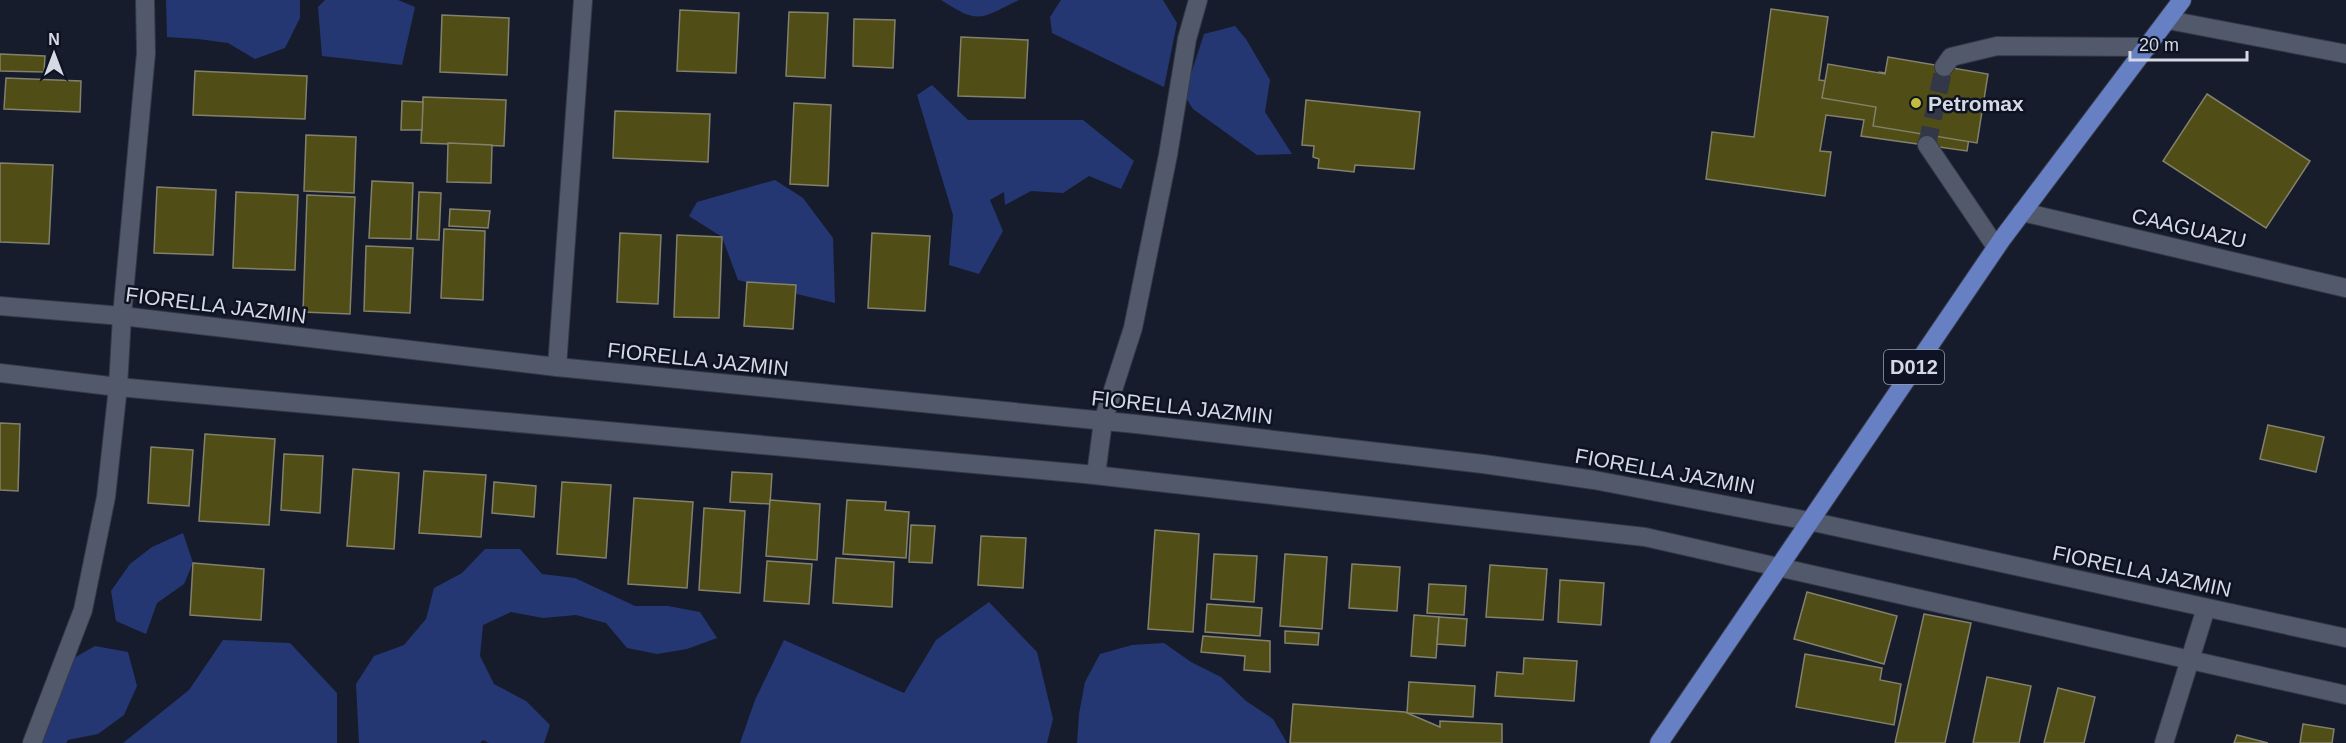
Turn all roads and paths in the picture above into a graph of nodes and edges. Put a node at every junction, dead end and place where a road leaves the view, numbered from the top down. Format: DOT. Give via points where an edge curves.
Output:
graph roads {
  1 [pos="145,0"];
  2 [pos="583,0"];
  3 [pos="1198,0"];
  4 [pos="2182,0"];
  5 [pos="2168,20"];
  6 [pos="2148,47"];
  7 [pos="2346,54"];
  8 [pos="1944,67"];
  9 [pos="1927,145"];
  10 [pos="2022,212"];
  11 [pos="1996,247"];
  12 [pos="2346,288"];
  13 [pos="0,306"];
  14 [pos="122,316"];
  15 [pos="557,367"];
  16 [pos="0,373"];
  17 [pos="118,387"];
  18 [pos="1103,421"];
  19 [pos="1096,475"];
  20 [pos="1809,521"];
  21 [pos="1777,567"];
  22 [pos="2206,608"];
  23 [pos="2346,638"];
  24 [pos="2191,659"];
  25 [pos="2346,695"];
  26 [pos="32,743"];
  27 [pos="1659,743"];
  28 [pos="2164,743"];
  1 -- 14 [label="street" via="146,53"];
  2 -- 15 [label="street"];
  3 -- 18 [label="street" via="1187,39 1133,328"];
  4 -- 5 [label="main road, D012"];
  5 -- 6 [label="main road, D012"];
  5 -- 7 [label="street"];
  6 -- 8 [label="street" via="1997,46 1952,57"];
  6 -- 10 [label="main road, D012"];
  9 -- 11 [label="street"];
  10 -- 11 [label="main road, D012"];
  10 -- 12 [label="street, CAAGUAZU"];
  11 -- 20 [label="main road, D012"];
  13 -- 14 [label="street, FIORELLA JAZMIN"];
  14 -- 15 [label="street, FIORELLA JAZMIN"];
  14 -- 17 [label="street"];
  15 -- 18 [label="street, FIORELLA JAZMIN"];
  16 -- 17 [label="street"];
  17 -- 19 [label="street"];
  17 -- 26 [label="street" via="106,497 83,610"];
  18 -- 19 [label="street"];
  18 -- 20 [label="street, FIORELLA JAZMIN" via="1484,464"];
  19 -- 21 [label="street" via="1645,537"];
  20 -- 21 [label="main road, D012"];
  20 -- 22 [label="street, FIORELLA JAZMIN"];
  21 -- 24 [label="street"];
  21 -- 27 [label="main road, D012"];
  22 -- 23 [label="street, FIORELLA JAZMIN"];
  22 -- 24 [label="street"];
  24 -- 25 [label="street"];
  24 -- 28 [label="street"];
}
